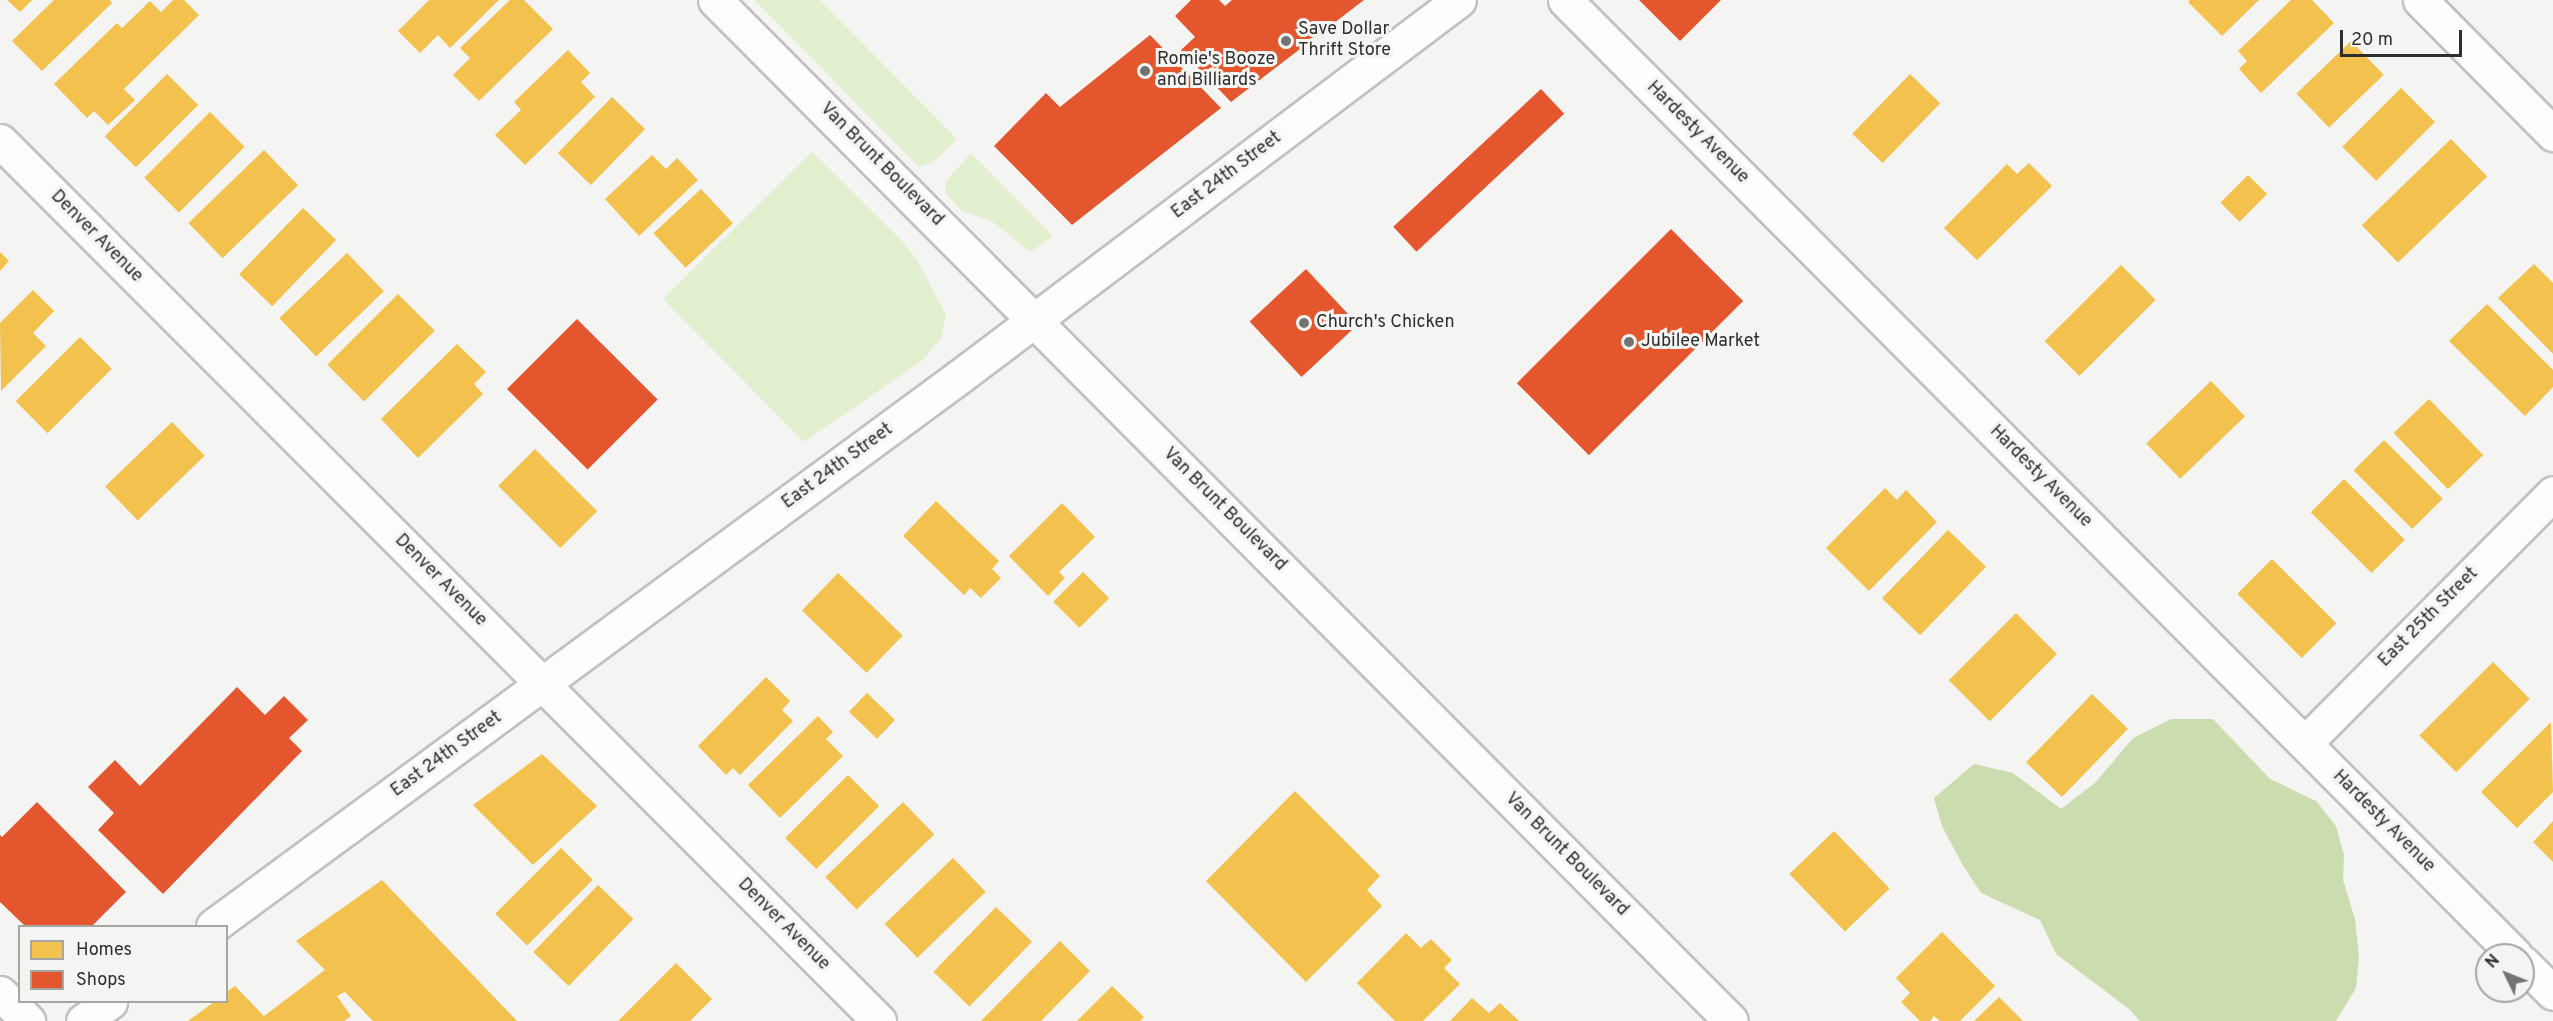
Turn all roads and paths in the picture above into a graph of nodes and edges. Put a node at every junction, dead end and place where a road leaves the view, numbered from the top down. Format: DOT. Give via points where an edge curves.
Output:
graph roads {
  1 [pos="716,0"];
  2 [pos="1459,0"];
  3 [pos="1565,0"];
  4 [pos="2420,0"];
  5 [pos="2553,134"];
  6 [pos="0,141"];
  7 [pos="1036,320"];
  8 [pos="2553,493"];
  9 [pos="544,685"];
  10 [pos="2305,742"];
  11 [pos="216,925"];
  12 [pos="2503,943"];
  13 [pos="2535,975"];
  14 [pos="0,993"];
  15 [pos="2553,993"];
  16 [pos="109,1003"];
  17 [pos="28,1021"];
  18 [pos="83,1021"];
  19 [pos="879,1021"];
  20 [pos="1731,1021"];
  1 -- 7 [label="street, Van Brunt Boulevard"];
  2 -- 7 [label="street, East 24th Street"];
  3 -- 10 [label="street, Hardesty Avenue"];
  4 -- 5 [label="street"];
  6 -- 9 [label="street, Denver Avenue"];
  7 -- 9 [label="street, East 24th Street"];
  7 -- 20 [label="street, Van Brunt Boulevard"];
  8 -- 10 [label="street, East 25th Street"];
  9 -- 11 [label="street, East 24th Street"];
  9 -- 19 [label="street, Denver Avenue"];
  10 -- 12 [label="street, Hardesty Avenue"];
  13 -- 15 [label="street"];
  14 -- 17 [label="street"];
  16 -- 18 [label="street"];
}
